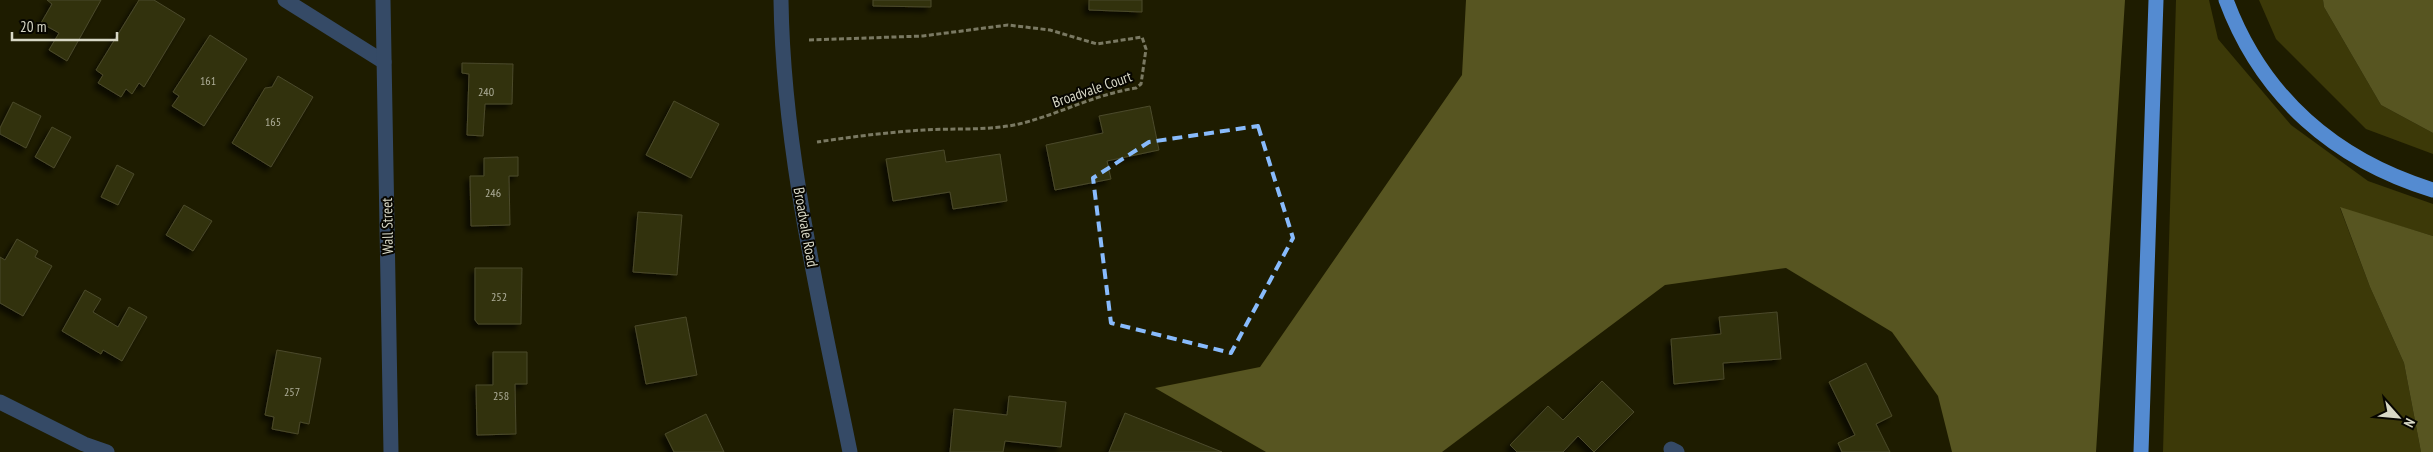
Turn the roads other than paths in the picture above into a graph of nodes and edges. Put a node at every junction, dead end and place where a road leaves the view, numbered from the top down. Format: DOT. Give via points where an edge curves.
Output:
graph roads {
  1 [pos="285,0"];
  2 [pos="383,0"];
  3 [pos="781,0"];
  4 [pos="2156,0"];
  5 [pos="2226,0"];
  6 [pos="384,62"];
  7 [pos="2433,190"];
  8 [pos="0,402"];
  9 [pos="107,452"];
  10 [pos="391,452"];
  11 [pos="850,452"];
  12 [pos="2141,452"];
  1 -- 6 [label="street"];
  2 -- 6 [label="street, Wall Street"];
  3 -- 11 [label="street, Broadvale Road" via="793,145 811,257"];
  4 -- 12 [label="highway"];
  5 -- 7 [label="highway" via="2258,66 2308,122 2362,162"];
  6 -- 10 [label="street, Wall Street"];
  8 -- 9 [label="street" via="45,426"];
}
